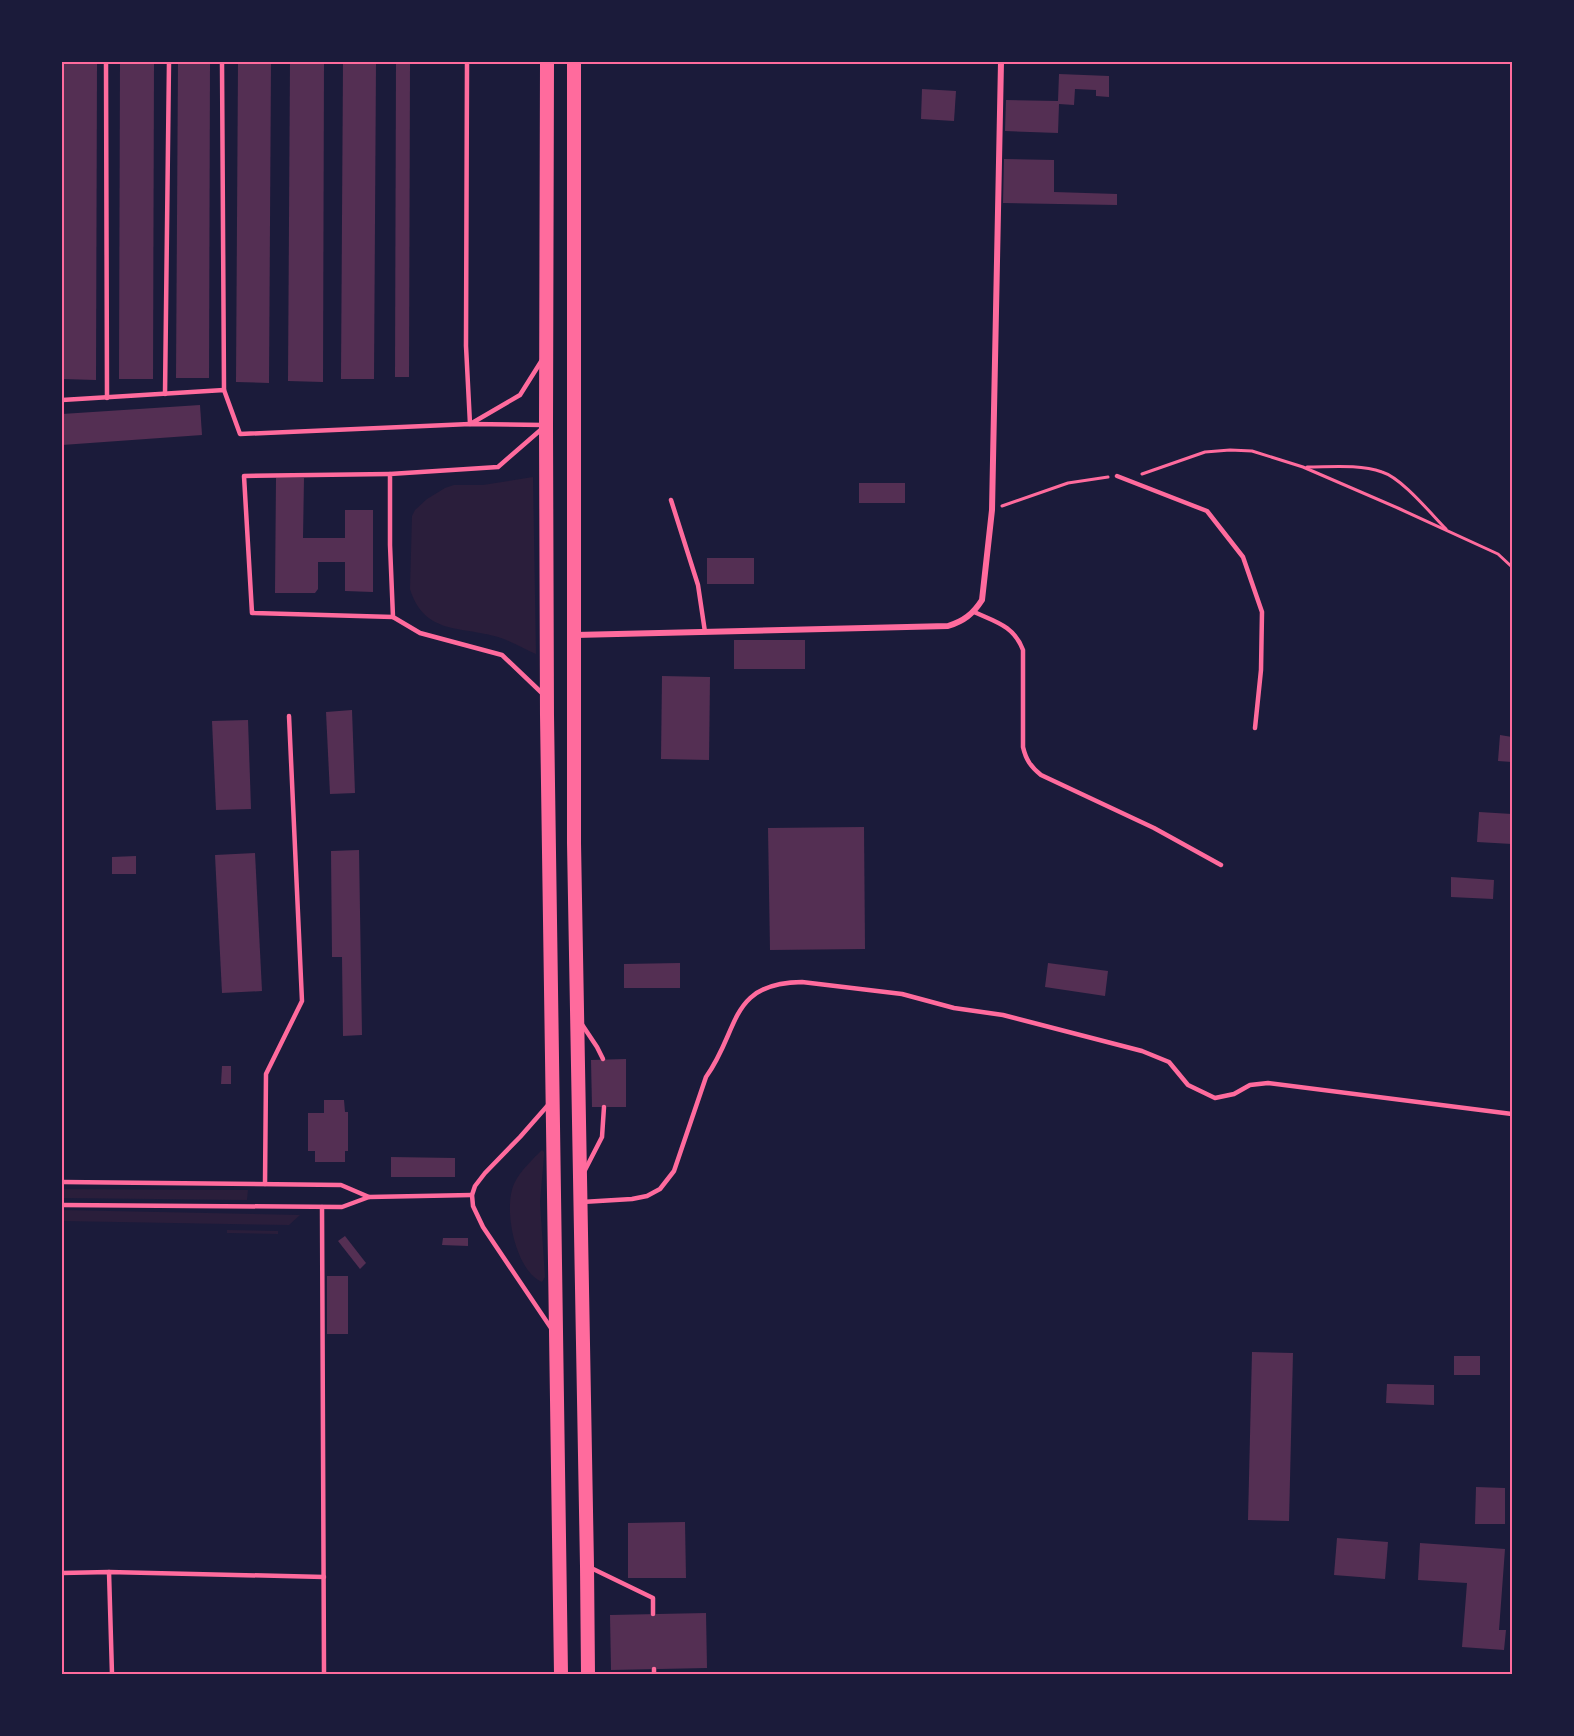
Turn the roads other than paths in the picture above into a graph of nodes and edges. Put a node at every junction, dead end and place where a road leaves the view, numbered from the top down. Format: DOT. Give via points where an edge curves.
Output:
graph roads {
  1 [pos="106,62"];
  2 [pos="169,62"];
  3 [pos="222,62"];
  4 [pos="467,62"];
  5 [pos="547,62"];
  6 [pos="574,62"];
  7 [pos="1001,62"];
  8 [pos="546,353"];
  9 [pos="224,390"];
  10 [pos="165,394"];
  11 [pos="107,398"];
  12 [pos="62,400"];
  13 [pos="470,424"];
  14 [pos="546,425"];
  15 [pos="390,474"];
  16 [pos="1117,476"];
  17 [pos="671,500"];
  18 [pos="974,612"];
  19 [pos="393,617"];
  20 [pos="705,632"];
  21 [pos="574,635"];
  22 [pos="547,698"];
  23 [pos="289,716"];
  24 [pos="1255,728"];
  25 [pos="1221,865"];
  26 [pos="576,1016"];
  27 [pos="603,1059"];
  28 [pos="552,1099"];
  29 [pos="604,1107"];
  30 [pos="1512,1114"];
  31 [pos="579,1181"];
  32 [pos="62,1182"];
  33 [pos="265,1184"];
  34 [pos="472,1195"];
  35 [pos="369,1197"];
  36 [pos="580,1202"];
  37 [pos="62,1204"];
  38 [pos="322,1207"];
  39 [pos="556,1335"];
  40 [pos="587,1566"];
  41 [pos="109,1572"];
  42 [pos="62,1573"];
  43 [pos="324,1577"];
  44 [pos="653,1614"];
  45 [pos="112,1674"];
  46 [pos="324,1674"];
  47 [pos="561,1674"];
  48 [pos="588,1674"];
  1 -- 11 [label="lane"];
  2 -- 10 [label="lane"];
  3 -- 9 [label="lane"];
  4 -- 13 [label="lane" via="466,346"];
  5 -- 8 [label="highway"];
  6 -- 21 [label="highway"];
  7 -- 18 [label="street" via="992,510 982,600"];
  8 -- 13 [label="lane" via="520,395"];
  8 -- 14 [label="highway"];
  9 -- 10 [label="lane"];
  9 -- 13 [label="lane" via="240,434"];
  10 -- 11 [label="lane"];
  11 -- 12 [label="lane"];
  13 -- 14 [label="lane"];
  14 -- 15 [label="lane" via="498,467"];
  14 -- 22 [label="highway"];
  15 -- 19 [label="lane"];
  15 -- 19 [label="lane" via="244,476 252,613"];
  16 -- 24 [label="lane" via="1207,512 1243,557 1262,612"];
  17 -- 20 [label="lane" via="698,585"];
  18 -- 20 [label="street" via="962,622 948,626"];
  18 -- 25 [label="lane" via="1012,631 1023,650 1023,747 1032,768 1041,776 1154,828"];
  19 -- 22 [label="lane" via="420,633 502,655"];
  20 -- 21 [label="street"];
  21 -- 26 [label="highway"];
  22 -- 28 [label="highway"];
  23 -- 33 [label="lane" via="302,1001 266,1074"];
  26 -- 27 [label="lane"];
  26 -- 31 [label="highway"];
  28 -- 34 [label="lane" via="484,1173"];
  28 -- 39 [label="highway"];
  29 -- 31 [label="lane" via="602,1137"];
  30 -- 36 [label="lane" via="1268,1083 1215,1098 1188,1085 1169,1062 1142,1051 902,994 788,982 762,988 740,1007 706,1077 674,1171 660,1189 632,1199"];
  31 -- 36 [label="highway"];
  32 -- 33 [label="lane"];
  33 -- 35 [label="lane" via="341,1185"];
  34 -- 35 [label="lane"];
  34 -- 39 [label="lane" via="483,1227"];
  35 -- 38 [label="lane" via="342,1207"];
  36 -- 40 [label="highway"];
  37 -- 38 [label="lane"];
  38 -- 43 [label="lane"];
  39 -- 47 [label="highway"];
  40 -- 44 [label="lane" via="653,1598"];
  40 -- 48 [label="highway"];
  41 -- 42 [label="lane"];
  41 -- 43 [label="lane"];
  41 -- 45 [label="lane"];
  43 -- 46 [label="lane"];
}
